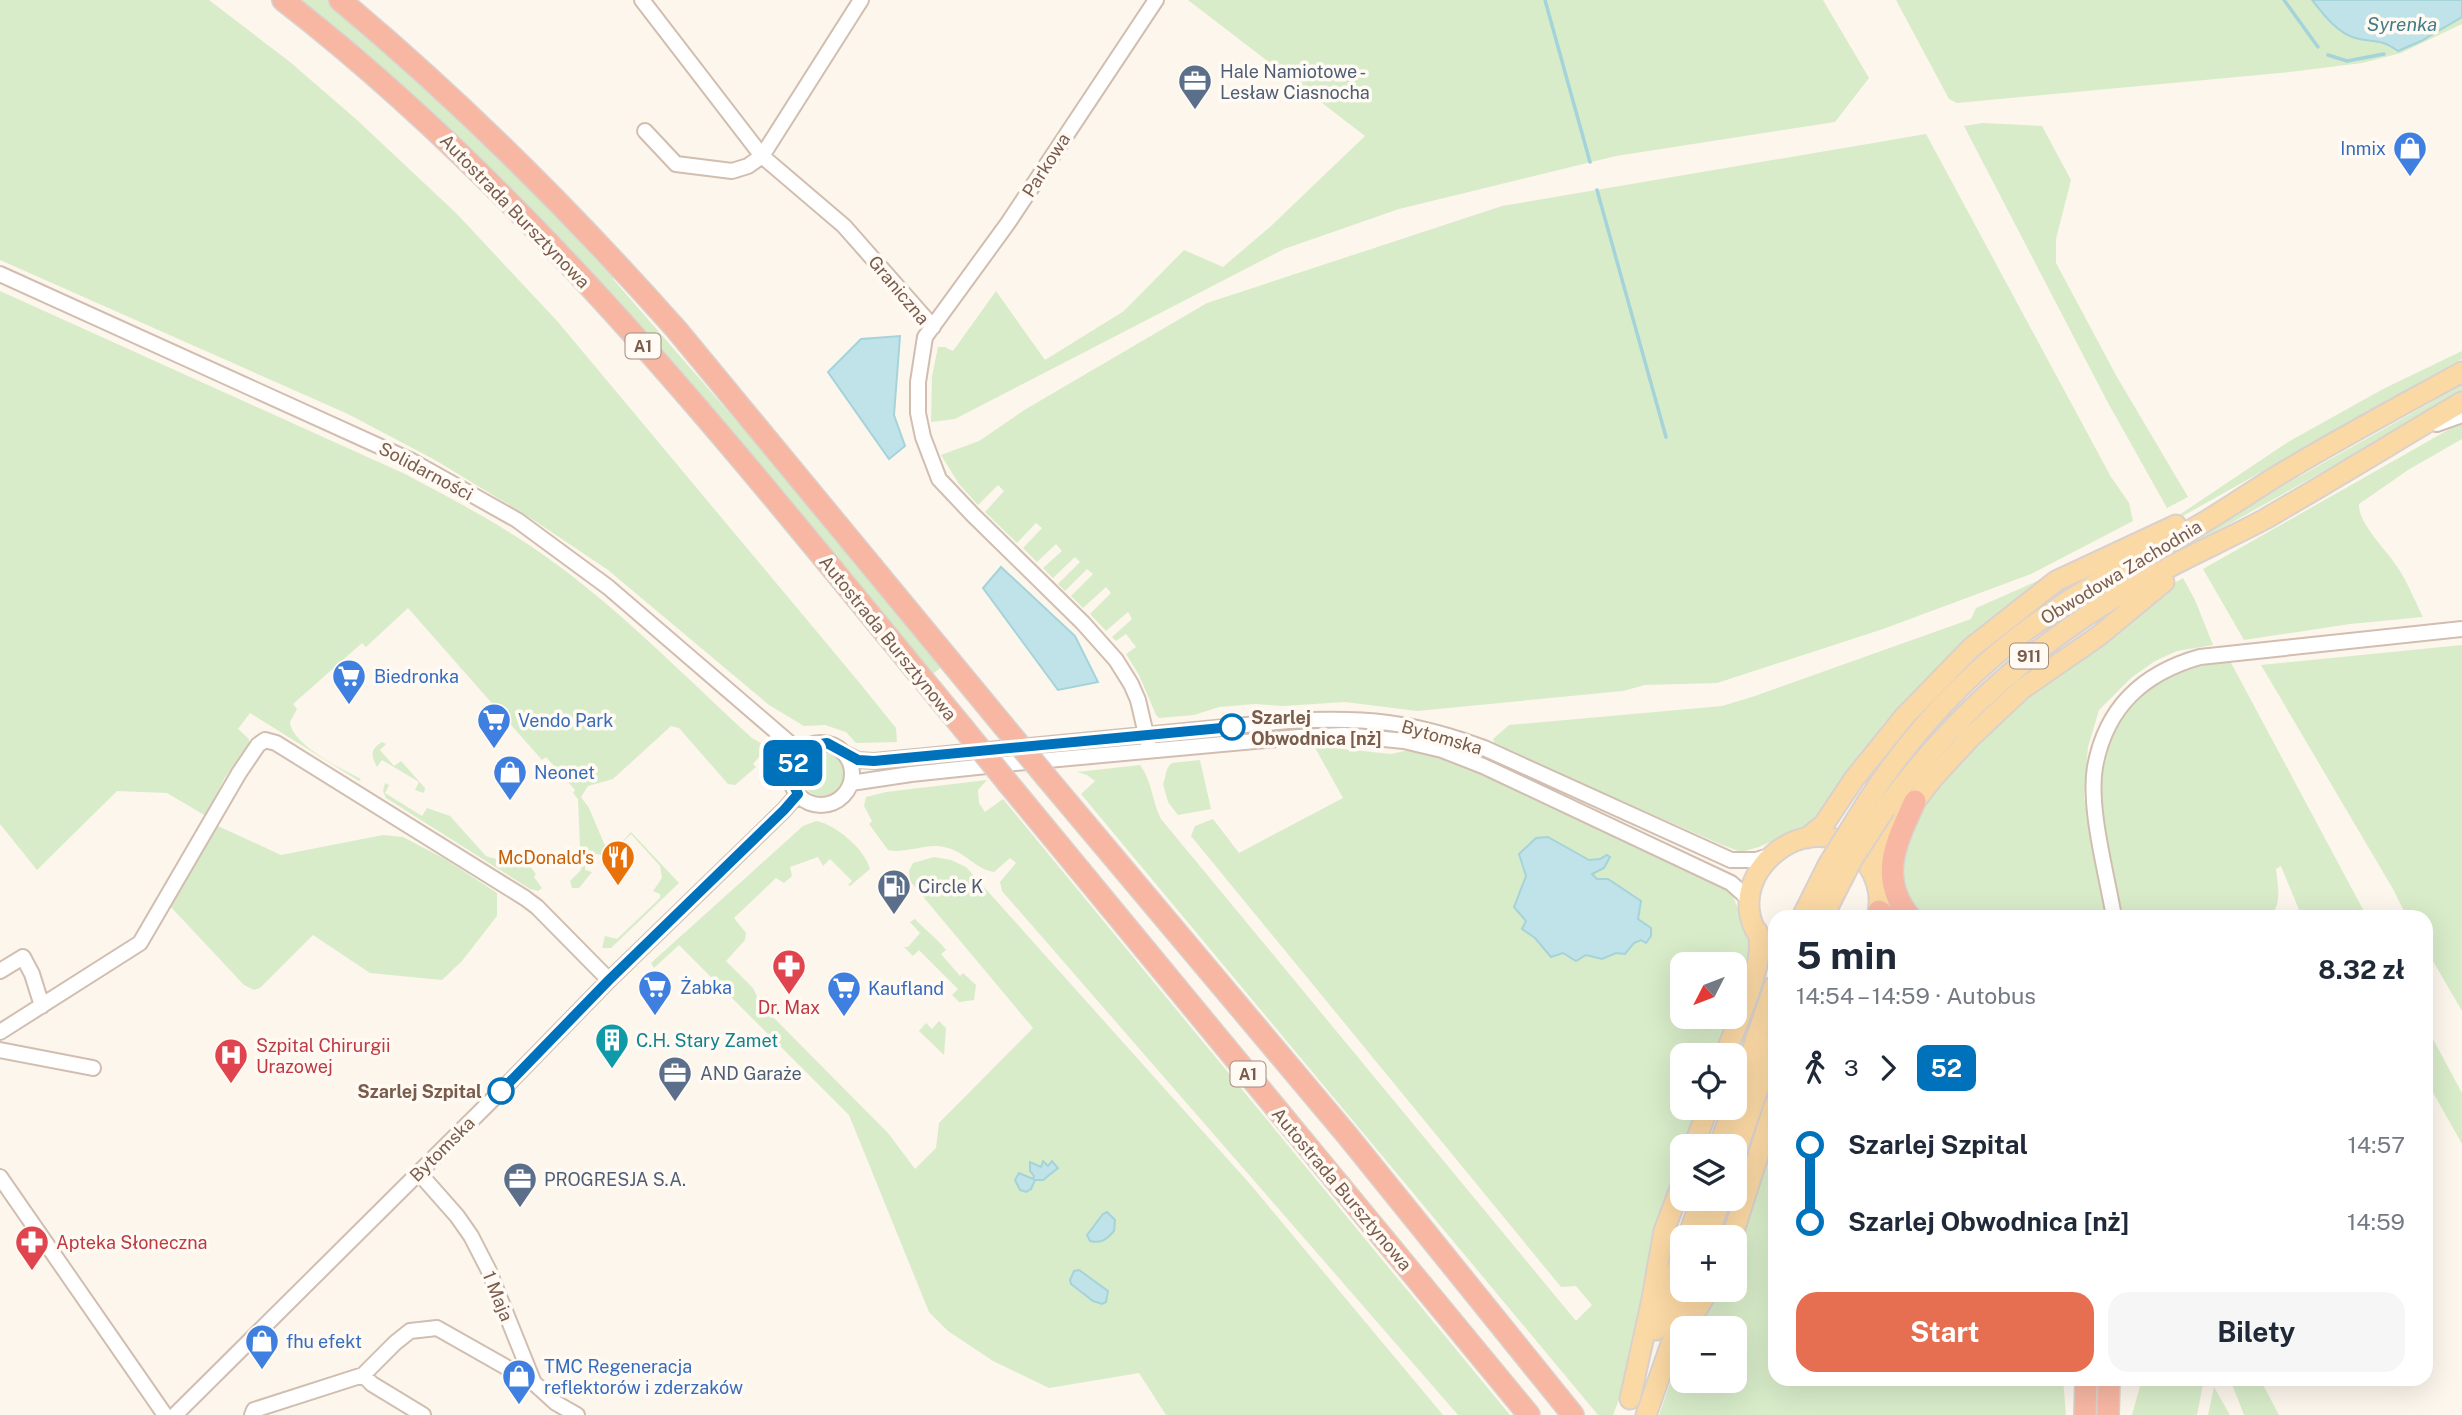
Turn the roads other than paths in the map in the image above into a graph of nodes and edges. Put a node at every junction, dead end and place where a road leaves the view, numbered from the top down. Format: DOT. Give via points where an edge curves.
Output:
graph roads {
  1 [pos="283,0"];
  2 [pos="340,0"];
  3 [pos="642,0"];
  4 [pos="861,0"];
  5 [pos="1156,0"];
  6 [pos="645,131"];
  7 [pos="762,156"];
  8 [pos="0,274"];
  9 [pos="933,327"];
  10 [pos="2462,372"];
  11 [pos="2462,402"];
  12 [pos="2462,415"];
  13 [pos="2412,432"];
  14 [pos="2286,470"];
  15 [pos="2210,548"];
  16 [pos="2462,629"];
  17 [pos="1147,735"];
  18 [pos="1150,751"];
  19 [pos="800,752"];
  20 [pos="844,752"];
  21 [pos="851,783"];
  22 [pos="798,794"];
  23 [pos="1915,801"];
  24 [pos="1876,805"];
  25 [pos="1807,838"];
  26 [pos="1769,856"];
  27 [pos="1874,875"];
  28 [pos="1750,900"];
  29 [pos="1806,910"];
  30 [pos="1826,910"];
  31 [pos="1880,910"];
  32 [pos="1905,910"];
  33 [pos="2113,910"];
  34 [pos="1756,930"];
  35 [pos="1768,945"];
  36 [pos="0,971"];
  37 [pos="609,980"];
  38 [pos="42,1006"];
  39 [pos="1768,1029"];
  40 [pos="0,1032"];
  41 [pos="1730,1043"];
  42 [pos="0,1050"];
  43 [pos="1765,1051"];
  44 [pos="93,1068"];
  45 [pos="1747,1081"];
  46 [pos="1768,1126"];
  47 [pos="1741,1134"];
  48 [pos="419,1173"];
  49 [pos="0,1177"];
  50 [pos="1672,1211"];
  51 [pos="1736,1225"];
  52 [pos="1670,1290"];
  53 [pos="1686,1302"];
  54 [pos="1670,1359"];
  55 [pos="363,1375"];
  56 [pos="1658,1382"];
  57 [pos="534,1383"];
  58 [pos="2086,1386"];
  59 [pos="2109,1386"];
  60 [pos="1627,1407"];
  61 [pos="165,1415"];
  62 [pos="175,1415"];
  63 [pos="252,1415"];
  64 [pos="423,1415"];
  65 [pos="577,1415"];
  66 [pos="1529,1415"];
  67 [pos="1573,1415"];
  68 [pos="1646,1415"];
  69 [pos="2085,1415"];
  70 [pos="2108,1415"];
  1 -- 66 [label="highway, Autostrada Bursztynowa / A1, bridge" via="413,109 541,234 685,393"];
  2 -- 67 [label="highway, Autostrada Bursztynowa / A1, bridge" via="486,128 676,329 1347,1135"];
  3 -- 7 [label="street, Graniczna"];
  4 -- 7 [label="street"];
  5 -- 9 [label="street, Parkowa"];
  6 -- 7 [label="street" via="676,164 732,171"];
  7 -- 9 [label="street, Graniczna" via="844,226"];
  8 -- 19 [label="street, Solidarności" via="412,461 517,520 608,587"];
  9 -- 17 [label="street, Graniczna" via="925,337 918,413 939,479 1102,644 1131,684"];
  10 -- 14 [label="main road, Obwodowa Zachodnia / 911"];
  11 -- 13 [label="main road, Obwodowa Zachodnia / 911"];
  12 -- 13 [label="street"];
  13 -- 15 [label="main road, Obwodowa Zachodnia / 911"];
  14 -- 24 [label="main road, Obwodowa Zachodnia / 911" via="2067,601 2019,637 1981,669 1902,751"];
  14 -- 25 [label="main road" via="2045,588 1971,648 1931,688 1880,746 1824,824"];
  15 -- 23 [label="main road" via="2022,689 1970,738"];
  15 -- 24 [label="main road, Obwodowa Zachodnia / 911" via="2141,583 2037,650"];
  16 -- 33 [label="street" via="2200,656 2145,681 2123,702 2105,730 2095,769 2095,810"];
  17 -- 18 [label="street, Graniczna"];
  17 -- 20 [label="street, Bytomska" via="874,761 858,760"];
  17 -- 26 [label="street, Bytomska" via="1341,718 1414,726 1484,748 1731,860"];
  18 -- 21 [label="street, Bytomska"];
  18 -- 28 [label="street, Bytomska" via="1344,735 1442,750 1722,878"];
  19 -- 20 [label="street" via="827,743"];
  19 -- 22 [label="street" via="791,774"];
  20 -- 21 [label="street" via="852,767"];
  21 -- 22 [label="street" via="832,803 813,803"];
  22 -- 37 [label="street, Bytomska"];
  23 -- 27 [label="main road" via="1884,843"];
  23 -- 32 [label="highway" via="1893,858 1894,886"];
  24 -- 29 [label="main road, Obwodowa Zachodnia / 911, bridge" via="1829,863"];
  24 -- 30 [label="main road, Obwodowa Zachodnia / 911, bridge"];
  25 -- 26 [label="main road" via="1786,844"];
  25 -- 27 [label="main road" via="1846,845"];
  26 -- 28 [label="main road" via="1755,876"];
  27 -- 31 [label="main road"];
  28 -- 34 [label="main road"];
  34 -- 35 [label="main road"];
  34 -- 41 [label="main road" via="1760,956"];
  36 -- 38 [label="street" via="23,957"];
  37 -- 38 [label="street" via="525,898 265,740 239,773 140,943"];
  37 -- 48 [label="street, Bytomska"];
  38 -- 40 [label="street"];
  39 -- 43 [label="main road"];
  42 -- 44 [label="street"];
  43 -- 45 [label="main road"];
  43 -- 47 [label="main road"];
  46 -- 51 [label="main road"];
  48 -- 57 [label="street, 1 Maja" via="471,1236"];
  48 -- 62 [label="street, Bytomska"];
  49 -- 61 [label="street"];
  50 -- 60 [label="main road"];
  52 -- 60 [label="main road"];
  53 -- 56 [label="main road"];
  54 -- 56 [label="main road"];
  55 -- 57 [label="street" via="410,1331 437,1328"];
  55 -- 63 [label="street" via="254,1410"];
  55 -- 64 [label="street"];
  56 -- 68 [label="main road"];
  57 -- 65 [label="street, 1 Maja"];
  58 -- 69 [label="highway"];
  59 -- 70 [label="highway"];
}
